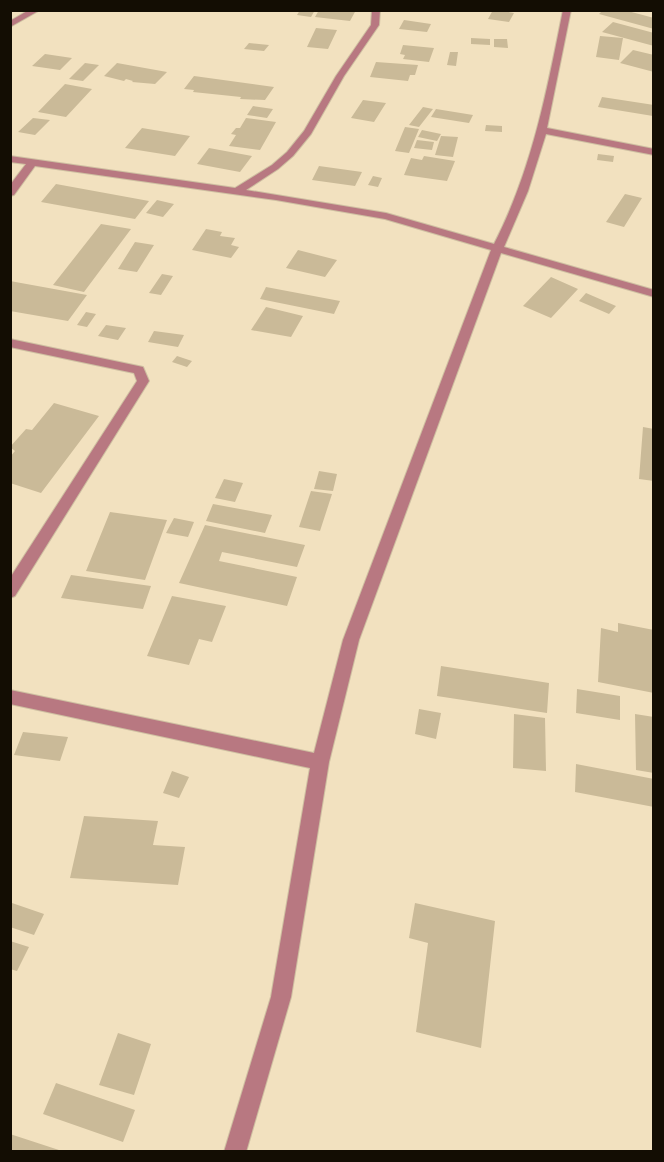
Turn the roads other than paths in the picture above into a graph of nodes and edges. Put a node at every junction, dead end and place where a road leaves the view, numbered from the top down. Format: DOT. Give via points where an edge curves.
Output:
graph roads {
  1 [pos="36,10"];
  2 [pos="376,10"];
  3 [pos="567,10"];
  4 [pos="10,25"];
  5 [pos="541,130"];
  6 [pos="654,152"];
  7 [pos="10,159"];
  8 [pos="33,162"];
  9 [pos="237,191"];
  10 [pos="10,193"];
  11 [pos="498,247"];
  12 [pos="654,294"];
  13 [pos="10,343"];
  14 [pos="10,592"];
  15 [pos="10,698"];
  16 [pos="320,762"];
  17 [pos="235,1152"];
  1 -- 4 [label="street"];
  2 -- 9 [label="street" via="375,25 308,132 275,167"];
  3 -- 5 [label="street"];
  5 -- 6 [label="street"];
  5 -- 11 [label="street" via="530,176"];
  7 -- 8 [label="street"];
  8 -- 9 [label="street"];
  8 -- 10 [label="street"];
  9 -- 11 [label="street" via="386,216"];
  11 -- 12 [label="street"];
  11 -- 16 [label="street" via="351,640"];
  13 -- 14 [label="street" via="139,370 143,381"];
  15 -- 16 [label="street"];
  16 -- 17 [label="street" via="280,997"];
}
